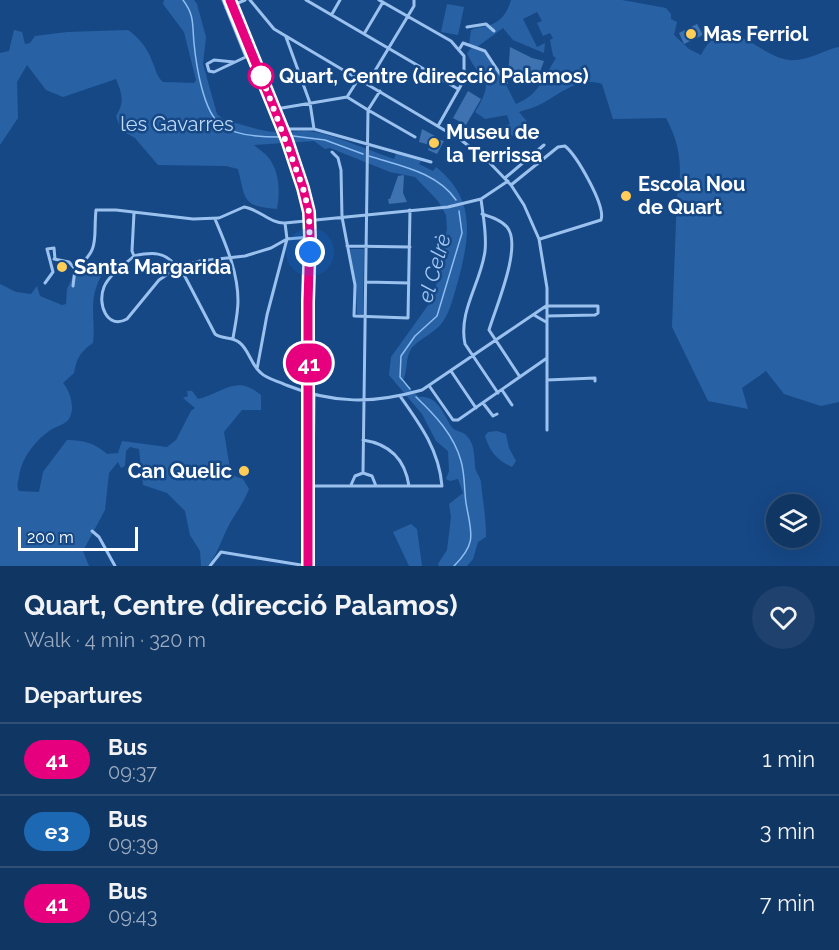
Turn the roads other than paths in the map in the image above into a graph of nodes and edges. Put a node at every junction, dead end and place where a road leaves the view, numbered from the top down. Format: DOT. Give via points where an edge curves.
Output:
graph roads {
  1 [pos="223,0"];
  2 [pos="245,0"];
  3 [pos="250,0"];
  4 [pos="306,0"];
  5 [pos="340,0"];
  6 [pos="414,0"];
  7 [pos="381,1"];
  8 [pos="229,4"];
  9 [pos="332,15"];
  10 [pos="408,17"];
  11 [pos="467,27"];
  12 [pos="494,31"];
  13 [pos="364,34"];
  14 [pos="286,36"];
  15 [pos="459,48"];
  16 [pos="390,49"];
  17 [pos="252,54"];
  18 [pos="246,57"];
  19 [pos="234,62"];
  20 [pos="359,78"];
  21 [pos="506,83"];
  22 [pos="367,84"];
  23 [pos="458,89"];
  24 [pos="380,91"];
  25 [pos="347,97"];
  26 [pos="310,103"];
  27 [pos="276,109"];
  28 [pos="368,110"];
  29 [pos="438,126"];
  30 [pos="314,129"];
  31 [pos="415,137"];
  32 [pos="367,143"];
  33 [pos="544,145"];
  34 [pos="332,153"];
  35 [pos="431,162"];
  36 [pos="506,179"];
  37 [pos="512,185"];
  38 [pos="481,199"];
  39 [pos="411,210"];
  40 [pos="134,213"];
  41 [pos="366,214"];
  42 [pos="482,214"];
  43 [pos="342,217"];
  44 [pos="215,219"];
  45 [pos="309,221"];
  46 [pos="285,223"];
  47 [pos="310,237"];
  48 [pos="287,239"];
  49 [pos="539,239"];
  50 [pos="347,246"];
  51 [pos="366,247"];
  52 [pos="410,247"];
  53 [pos="134,256"];
  54 [pos="231,257"];
  55 [pos="56,259"];
  56 [pos="49,260"];
  57 [pos="178,268"];
  58 [pos="75,269"];
  59 [pos="365,282"];
  60 [pos="45,283"];
  61 [pos="409,283"];
  62 [pos="73,286"];
  63 [pos="546,306"];
  64 [pos="532,315"];
  65 [pos="547,316"];
  66 [pos="365,318"];
  67 [pos="546,322"];
  68 [pos="233,338"];
  69 [pos="494,341"];
  70 [pos="473,356"];
  71 [pos="547,358"];
  72 [pos="257,369"];
  73 [pos="451,371"];
  74 [pos="520,377"];
  75 [pos="547,380"];
  76 [pos="596,381"];
  77 [pos="429,386"];
  78 [pos="500,391"];
  79 [pos="311,394"];
  80 [pos="400,396"];
  81 [pos="363,401"];
  82 [pos="483,403"];
  83 [pos="512,405"];
  84 [pos="476,408"];
  85 [pos="497,414"];
  86 [pos="547,430"];
  87 [pos="363,440"];
  88 [pos="363,472"];
  89 [pos="311,486"];
  90 [pos="350,486"];
  91 [pos="376,486"];
  92 [pos="409,486"];
  93 [pos="92,531"];
  94 [pos="115,566"];
  95 [pos="210,566"];
  96 [pos="308,566"];
  1 -- 8 [label="street"];
  2 -- 8 [label="street"];
  3 -- 14 [label="street" via="265,20"];
  4 -- 9 [label="street"];
  5 -- 9 [label="street"];
  6 -- 10 [label="street"];
  7 -- 10 [label="street"];
  7 -- 13 [label="street"];
  8 -- 17 [label="main road"];
  8 -- 18 [label="street"];
  9 -- 13 [label="street"];
  10 -- 15 [label="street"];
  10 -- 16 [label="street"];
  11 -- 12 [label="street" via="486,24"];
  13 -- 16 [label="street"];
  14 -- 20 [label="street"];
  14 -- 26 [label="street"];
  15 -- 21 [label="street" via="463,43 484,51"];
  15 -- 23 [label="street" via="466,73"];
  16 -- 22 [label="street"];
  16 -- 23 [label="street"];
  17 -- 18 [label="street"];
  17 -- 27 [label="main road"];
  18 -- 19 [label="street"];
  19 -- 19 [label="street" via="214,72 209,71 207,64 214,60"];
  20 -- 22 [label="street"];
  20 -- 25 [label="street"];
  22 -- 24 [label="street"];
  23 -- 29 [label="street"];
  24 -- 28 [label="street"];
  24 -- 29 [label="street"];
  25 -- 26 [label="street"];
  25 -- 28 [label="street"];
  26 -- 27 [label="street"];
  26 -- 30 [label="street"];
  27 -- 30 [label="street" via="286,129"];
  27 -- 45 [label="main road" via="303,188"];
  28 -- 31 [label="street"];
  28 -- 32 [label="street"];
  29 -- 36 [label="street" via="468,145"];
  30 -- 32 [label="street"];
  32 -- 35 [label="street"];
  32 -- 41 [label="street"];
  33 -- 36 [label="street"];
  34 -- 43 [label="street" via="341,170"];
  36 -- 37 [label="street"];
  36 -- 38 [label="street"];
  37 -- 49 [label="street"];
  37 -- 49 [label="street" via="558,147 565,146 599,203 601,220"];
  38 -- 39 [label="street"];
  38 -- 42 [label="street"];
  39 -- 41 [label="street"];
  39 -- 52 [label="street"];
  40 -- 44 [label="street"];
  40 -- 53 [label="street"];
  40 -- 58 [label="street" via="96,210 94,248"];
  41 -- 43 [label="street"];
  41 -- 51 [label="street"];
  42 -- 69 [label="street" via="507,227 511,240 509,268 489,330"];
  42 -- 70 [label="street" via="485,252 463,334"];
  43 -- 45 [label="street"];
  43 -- 50 [label="street"];
  44 -- 46 [label="street" via="244,207"];
  44 -- 54 [label="street"];
  45 -- 46 [label="street"];
  45 -- 47 [label="main road"];
  46 -- 48 [label="street"];
  47 -- 48 [label="street"];
  47 -- 79 [label="main road"];
  48 -- 54 [label="street" via="271,248"];
  48 -- 72 [label="street"];
  49 -- 63 [label="street" via="545,267"];
  50 -- 51 [label="street"];
  50 -- 66 [label="street" via="354,285 354,316"];
  51 -- 52 [label="street"];
  51 -- 59 [label="street"];
  52 -- 61 [label="street"];
  53 -- 57 [label="street" via="160,253"];
  53 -- 57 [label="street" via="104,286 102,308 113,321 127,319 159,279"];
  54 -- 57 [label="street"];
  54 -- 68 [label="street" via="238,302"];
  55 -- 56 [label="street"];
  55 -- 56 [label="street" via="54,248 47,249"];
  55 -- 58 [label="street" via="72,264"];
  56 -- 60 [label="street" via="53,272"];
  57 -- 68 [label="street" via="215,334 222,339"];
  58 -- 62 [label="street"];
  59 -- 61 [label="street"];
  59 -- 66 [label="street"];
  61 -- 66 [label="street" via="408,318"];
  63 -- 64 [label="street"];
  63 -- 65 [label="street"];
  63 -- 65 [label="street" via="598,306 595,315"];
  64 -- 67 [label="street"];
  64 -- 69 [label="street"];
  65 -- 67 [label="street"];
  66 -- 81 [label="street"];
  67 -- 71 [label="street"];
  68 -- 72 [label="street" via="245,348"];
  69 -- 70 [label="street"];
  69 -- 74 [label="street"];
  70 -- 73 [label="street"];
  70 -- 78 [label="street"];
  71 -- 74 [label="street"];
  71 -- 75 [label="street"];
  72 -- 79 [label="street" via="262,375"];
  73 -- 77 [label="street"];
  73 -- 84 [label="street"];
  74 -- 78 [label="street"];
  75 -- 76 [label="street"];
  75 -- 86 [label="street"];
  77 -- 80 [label="street"];
  77 -- 84 [label="street" via="453,420"];
  78 -- 82 [label="street"];
  78 -- 83 [label="street"];
  79 -- 81 [label="street"];
  79 -- 89 [label="main road"];
  80 -- 81 [label="street"];
  80 -- 92 [label="street" via="422,425 441,470 442,486"];
  81 -- 87 [label="street"];
  82 -- 84 [label="street"];
  82 -- 85 [label="street" via="493,416"];
  87 -- 88 [label="street"];
  87 -- 92 [label="street" via="393,451 404,467"];
  88 -- 90 [label="street" via="355,476"];
  88 -- 91 [label="street" via="372,476"];
  89 -- 90 [label="street"];
  89 -- 96 [label="main road"];
  90 -- 91 [label="street"];
  91 -- 92 [label="street"];
  93 -- 94 [label="street"];
  95 -- 96 [label="street" via="221,552"];
}
